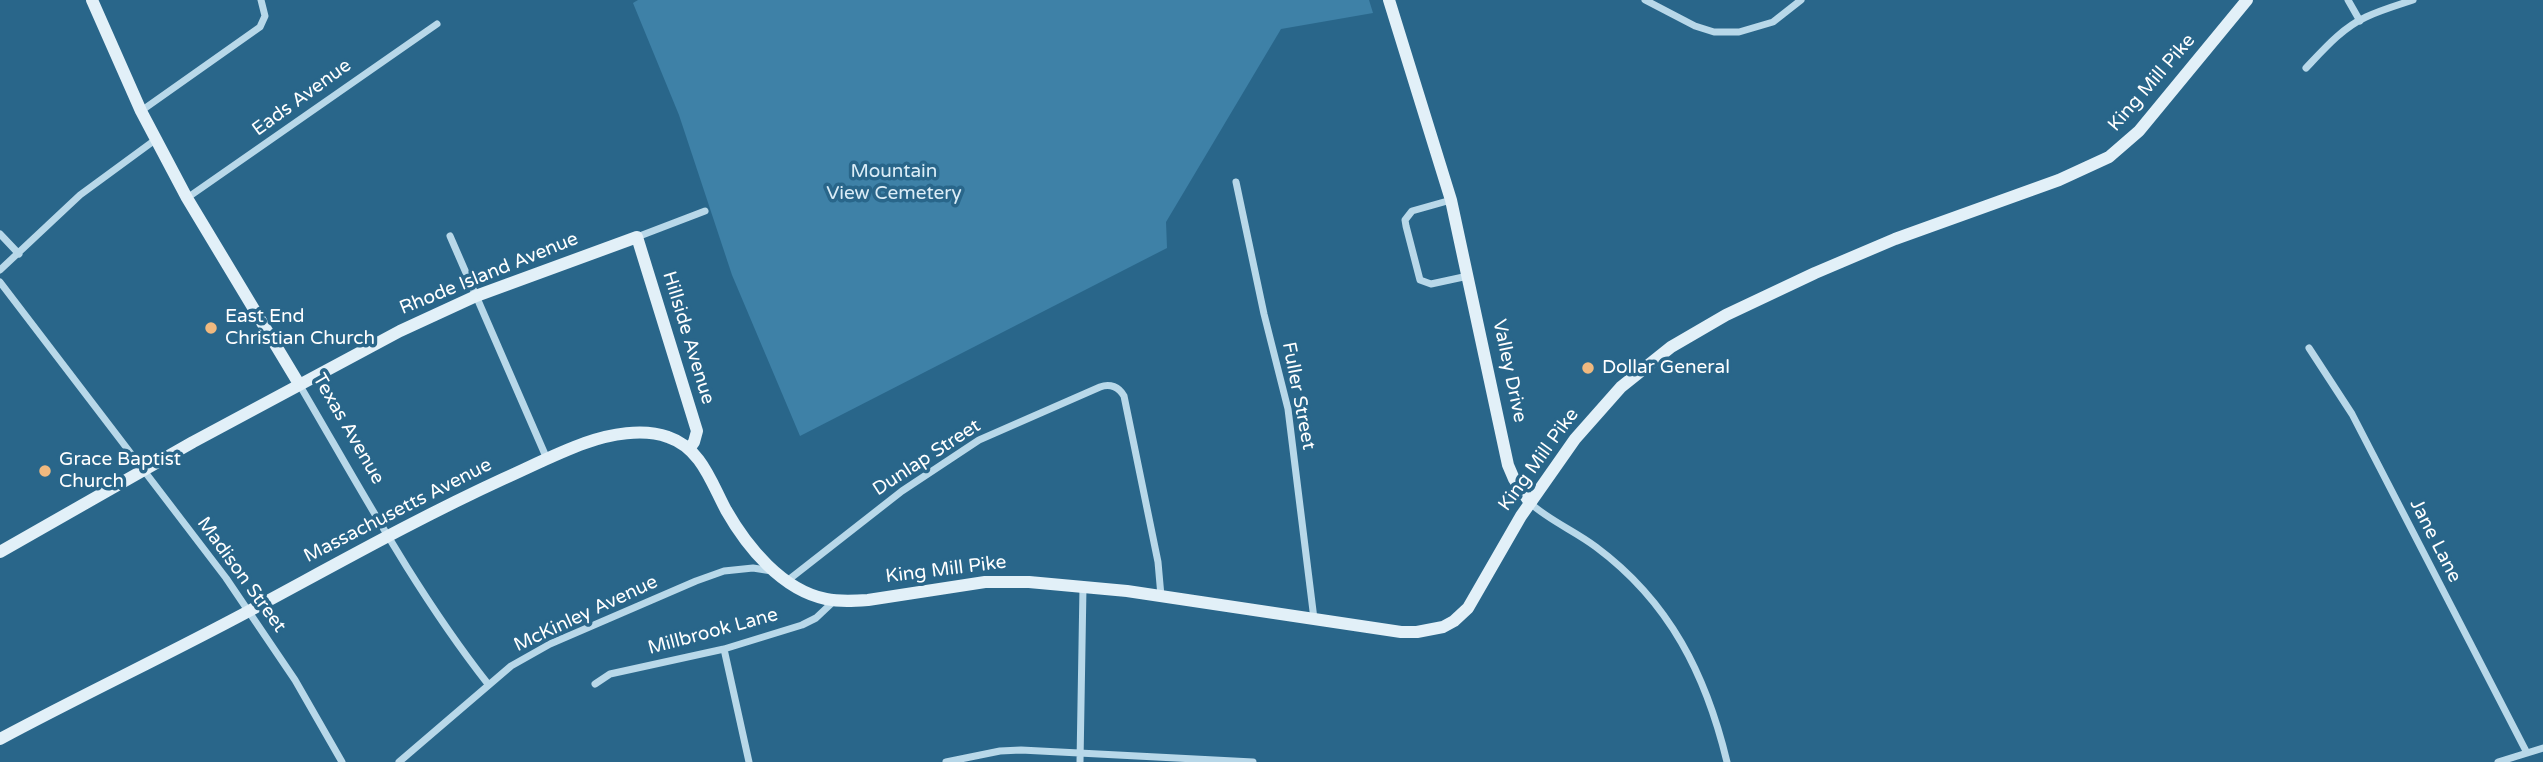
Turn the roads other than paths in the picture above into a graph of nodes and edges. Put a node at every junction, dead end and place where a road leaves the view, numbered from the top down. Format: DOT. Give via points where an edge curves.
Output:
graph roads {
  1 [pos="92,0"];
  2 [pos="261,0"];
  3 [pos="1389,0"];
  4 [pos="1645,0"];
  5 [pos="1801,0"];
  6 [pos="2247,0"];
  7 [pos="2348,0"];
  8 [pos="2413,0"];
  9 [pos="2360,21"];
  10 [pos="437,24"];
  11 [pos="2306,68"];
  12 [pos="141,111"];
  13 [pos="155,139"];
  14 [pos="1236,182"];
  15 [pos="187,198"];
  16 [pos="1451,200"];
  17 [pos="705,211"];
  18 [pos="0,234"];
  19 [pos="450,236"];
  20 [pos="637,237"];
  21 [pos="19,254"];
  22 [pos="0,270"];
  23 [pos="1469,276"];
  24 [pos="0,282"];
  25 [pos="476,296"];
  26 [pos="2309,348"];
  27 [pos="299,384"];
  28 [pos="689,449"];
  29 [pos="548,460"];
  30 [pos="144,470"];
  31 [pos="1530,503"];
  32 [pos="388,535"];
  33 [pos="0,552"];
  34 [pos="775,572"];
  35 [pos="787,581"];
  36 [pos="1083,587"];
  37 [pos="1161,596"];
  38 [pos="834,600"];
  39 [pos="248,611"];
  40 [pos="1314,619"];
  41 [pos="724,649"];
  42 [pos="488,684"];
  43 [pos="595,684"];
  44 [pos="0,739"];
  45 [pos="2543,748"];
  46 [pos="1079,752"];
  47 [pos="2527,753"];
  48 [pos="338,761"];
  49 [pos="399,762"];
  50 [pos="749,762"];
  51 [pos="946,762"];
  52 [pos="1080,762"];
  53 [pos="1253,762"];
  54 [pos="1727,762"];
  55 [pos="2498,762"];
  1 -- 12 [label="main road, Texas Avenue"];
  2 -- 12 [label="street" via="265,16 260,27"];
  3 -- 16 [label="main road, Valley Drive"];
  4 -- 5 [label="street" via="1714,32 1739,32 1773,22"];
  6 -- 31 [label="main road, King Mill Pike" via="2139,131 2109,157 2059,180 1895,239 1701,328 1648,364 1613,396 1568,448"];
  7 -- 9 [label="street"];
  8 -- 9 [label="street"];
  9 -- 11 [label="street"];
  10 -- 15 [label="street, Eads Avenue"];
  12 -- 13 [label="main road, Texas Avenue"];
  13 -- 15 [label="main road, Texas Avenue"];
  13 -- 21 [label="street" via="80,195"];
  14 -- 40 [label="street, Fuller Street" via="1288,410"];
  15 -- 27 [label="main road, Texas Avenue"];
  16 -- 23 [label="main road, Valley Drive"];
  16 -- 23 [label="street" via="1412,211 1406,226 1418,276 1425,283"];
  17 -- 20 [label="street, Rhode Island Avenue"];
  18 -- 21 [label="street"];
  19 -- 25 [label="street"];
  20 -- 25 [label="main road, Rhode Island Avenue"];
  20 -- 28 [label="main road, Hillside Avenue" via="696,431"];
  21 -- 22 [label="street"];
  23 -- 31 [label="main road, Valley Drive" via="1508,465"];
  24 -- 30 [label="street, Madison Street"];
  25 -- 27 [label="main road, Rhode Island Avenue"];
  25 -- 29 [label="street"];
  26 -- 47 [label="street, Jane Lane" via="2352,414"];
  27 -- 30 [label="main road, Rhode Island Avenue"];
  27 -- 32 [label="street, Texas Avenue"];
  28 -- 29 [label="main road, Massachusetts Avenue" via="659,435 625,434 585,443"];
  28 -- 34 [label="main road, Massachusetts Avenue" via="703,464 741,533"];
  29 -- 32 [label="main road, Massachusetts Avenue"];
  30 -- 33 [label="main road, Rhode Island Avenue"];
  30 -- 39 [label="street, Madison Street"];
  31 -- 40 [label="main road, King Mill Pike" via="1477,597 1443,627 1418,632"];
  31 -- 54 [label="street, Valley Drive" via="1598,548 1667,620 1698,670"];
  32 -- 39 [label="main road, Massachusetts Avenue"];
  32 -- 42 [label="street, Texas Avenue" via="424,596"];
  34 -- 35 [label="main road"];
  34 -- 42 [label="street, McKinley Avenue" via="737,569 696,581 550,644"];
  35 -- 37 [label="street, Dunlap Street" via="902,491 979,440 1111,385 1124,396 1152,525"];
  35 -- 38 [label="main road, King Mill Pike"];
  36 -- 37 [label="main road, King Mill Pike"];
  36 -- 38 [label="main road, King Mill Pike" via="985,582 868,600"];
  36 -- 46 [label="street"];
  37 -- 40 [label="main road, King Mill Pike"];
  38 -- 41 [label="street, Millbrook Lane" via="802,625"];
  39 -- 44 [label="main road, Massachusetts Avenue"];
  39 -- 48 [label="street, Madison Street" via="295,680"];
  41 -- 43 [label="street, Millbrook Lane" via="610,674"];
  41 -- 50 [label="street"];
  42 -- 49 [label="street, McKinley Avenue"];
  45 -- 47 [label="street"];
  46 -- 51 [label="street" via="1000,751"];
  46 -- 52 [label="street"];
  46 -- 53 [label="street"];
  47 -- 55 [label="street"];
}
